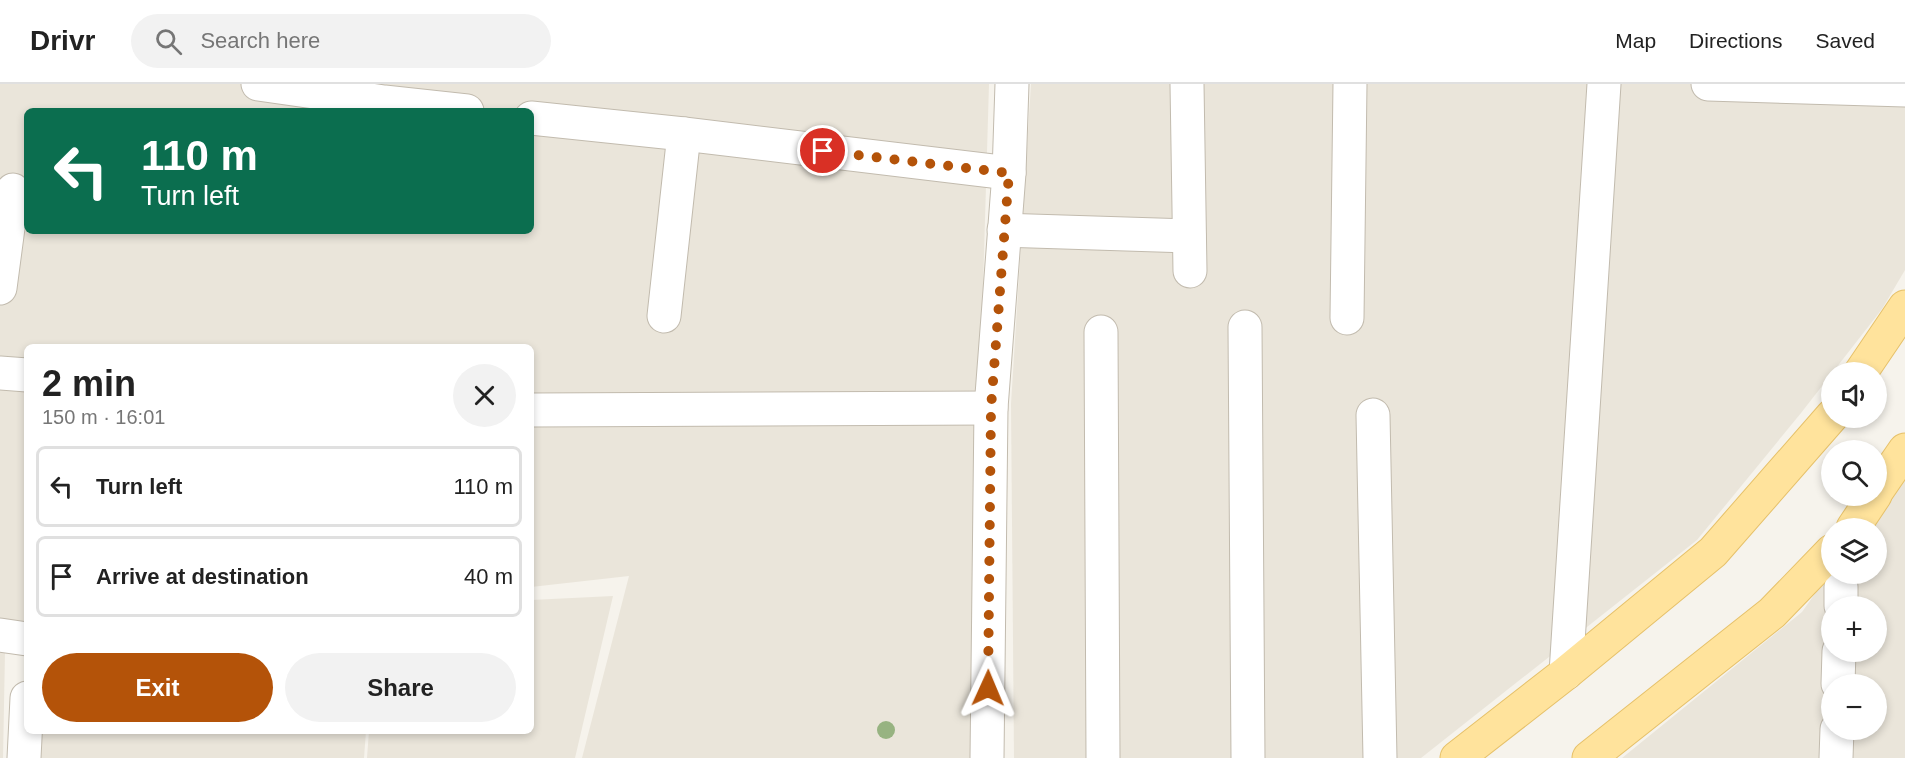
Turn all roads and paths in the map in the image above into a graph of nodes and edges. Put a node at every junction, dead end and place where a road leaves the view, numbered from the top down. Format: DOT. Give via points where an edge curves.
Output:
graph roads {
  1 [pos="258,84"];
  2 [pos="1012,84"];
  3 [pos="1187,84"];
  4 [pos="1350,84"];
  5 [pos="1604,84"];
  6 [pos="1708,84"];
  7 [pos="1905,90"];
  8 [pos="354,105"];
  9 [pos="410,108"];
  10 [pos="534,118"];
  11 [pos="684,134"];
  12 [pos="1009,173"];
  13 [pos="13,190"];
  14 [pos="1005,230"];
  15 [pos="1189,236"];
  16 [pos="1190,271"];
  17 [pos="0,288"];
  18 [pos="1905,307"];
  19 [pos="664,316"];
  20 [pos="1347,318"];
  21 [pos="1245,327"];
  22 [pos="1101,332"];
  23 [pos="1868,362"];
  24 [pos="0,373"];
  25 [pos="24,375"];
  26 [pos="991,408"];
  27 [pos="534,410"];
  28 [pos="1373,415"];
  29 [pos="1822,428"];
  30 [pos="1905,450"];
  31 [pos="1887,477"];
  32 [pos="1821,562"];
  33 [pos="0,635"];
  34 [pos="24,639"];
  35 [pos="1566,673"];
  36 [pos="25,734"];
  37 [pos="1837,740"];
  38 [pos="24,758"];
  39 [pos="987,758"];
  40 [pos="1103,758"];
  41 [pos="1248,758"];
  42 [pos="1380,758"];
  43 [pos="1457,758"];
  44 [pos="1589,758"];
  45 [pos="1836,758"];
  1 -- 8 [label="street"];
  2 -- 12 [label="street"];
  3 -- 15 [label="street"];
  4 -- 20 [label="street"];
  5 -- 35 [label="street"];
  6 -- 7 [label="street"];
  8 -- 9 [label="street"];
  10 -- 11 [label="street"];
  11 -- 12 [label="street"];
  11 -- 19 [label="street"];
  12 -- 14 [label="street"];
  13 -- 17 [label="street"];
  14 -- 15 [label="street"];
  14 -- 26 [label="street"];
  15 -- 16 [label="street"];
  18 -- 23 [label="main road"];
  21 -- 41 [label="street"];
  22 -- 40 [label="street"];
  24 -- 25 [label="street"];
  26 -- 27 [label="street"];
  26 -- 39 [label="street"];
  28 -- 42 [label="street"];
  29 -- 35 [label="main road" via="1713,552"];
  30 -- 31 [label="main road"];
  32 -- 44 [label="main road" via="1772,613"];
  33 -- 34 [label="street"];
  35 -- 43 [label="main road"];
  36 -- 38 [label="street"];
  37 -- 45 [label="street"];
}
